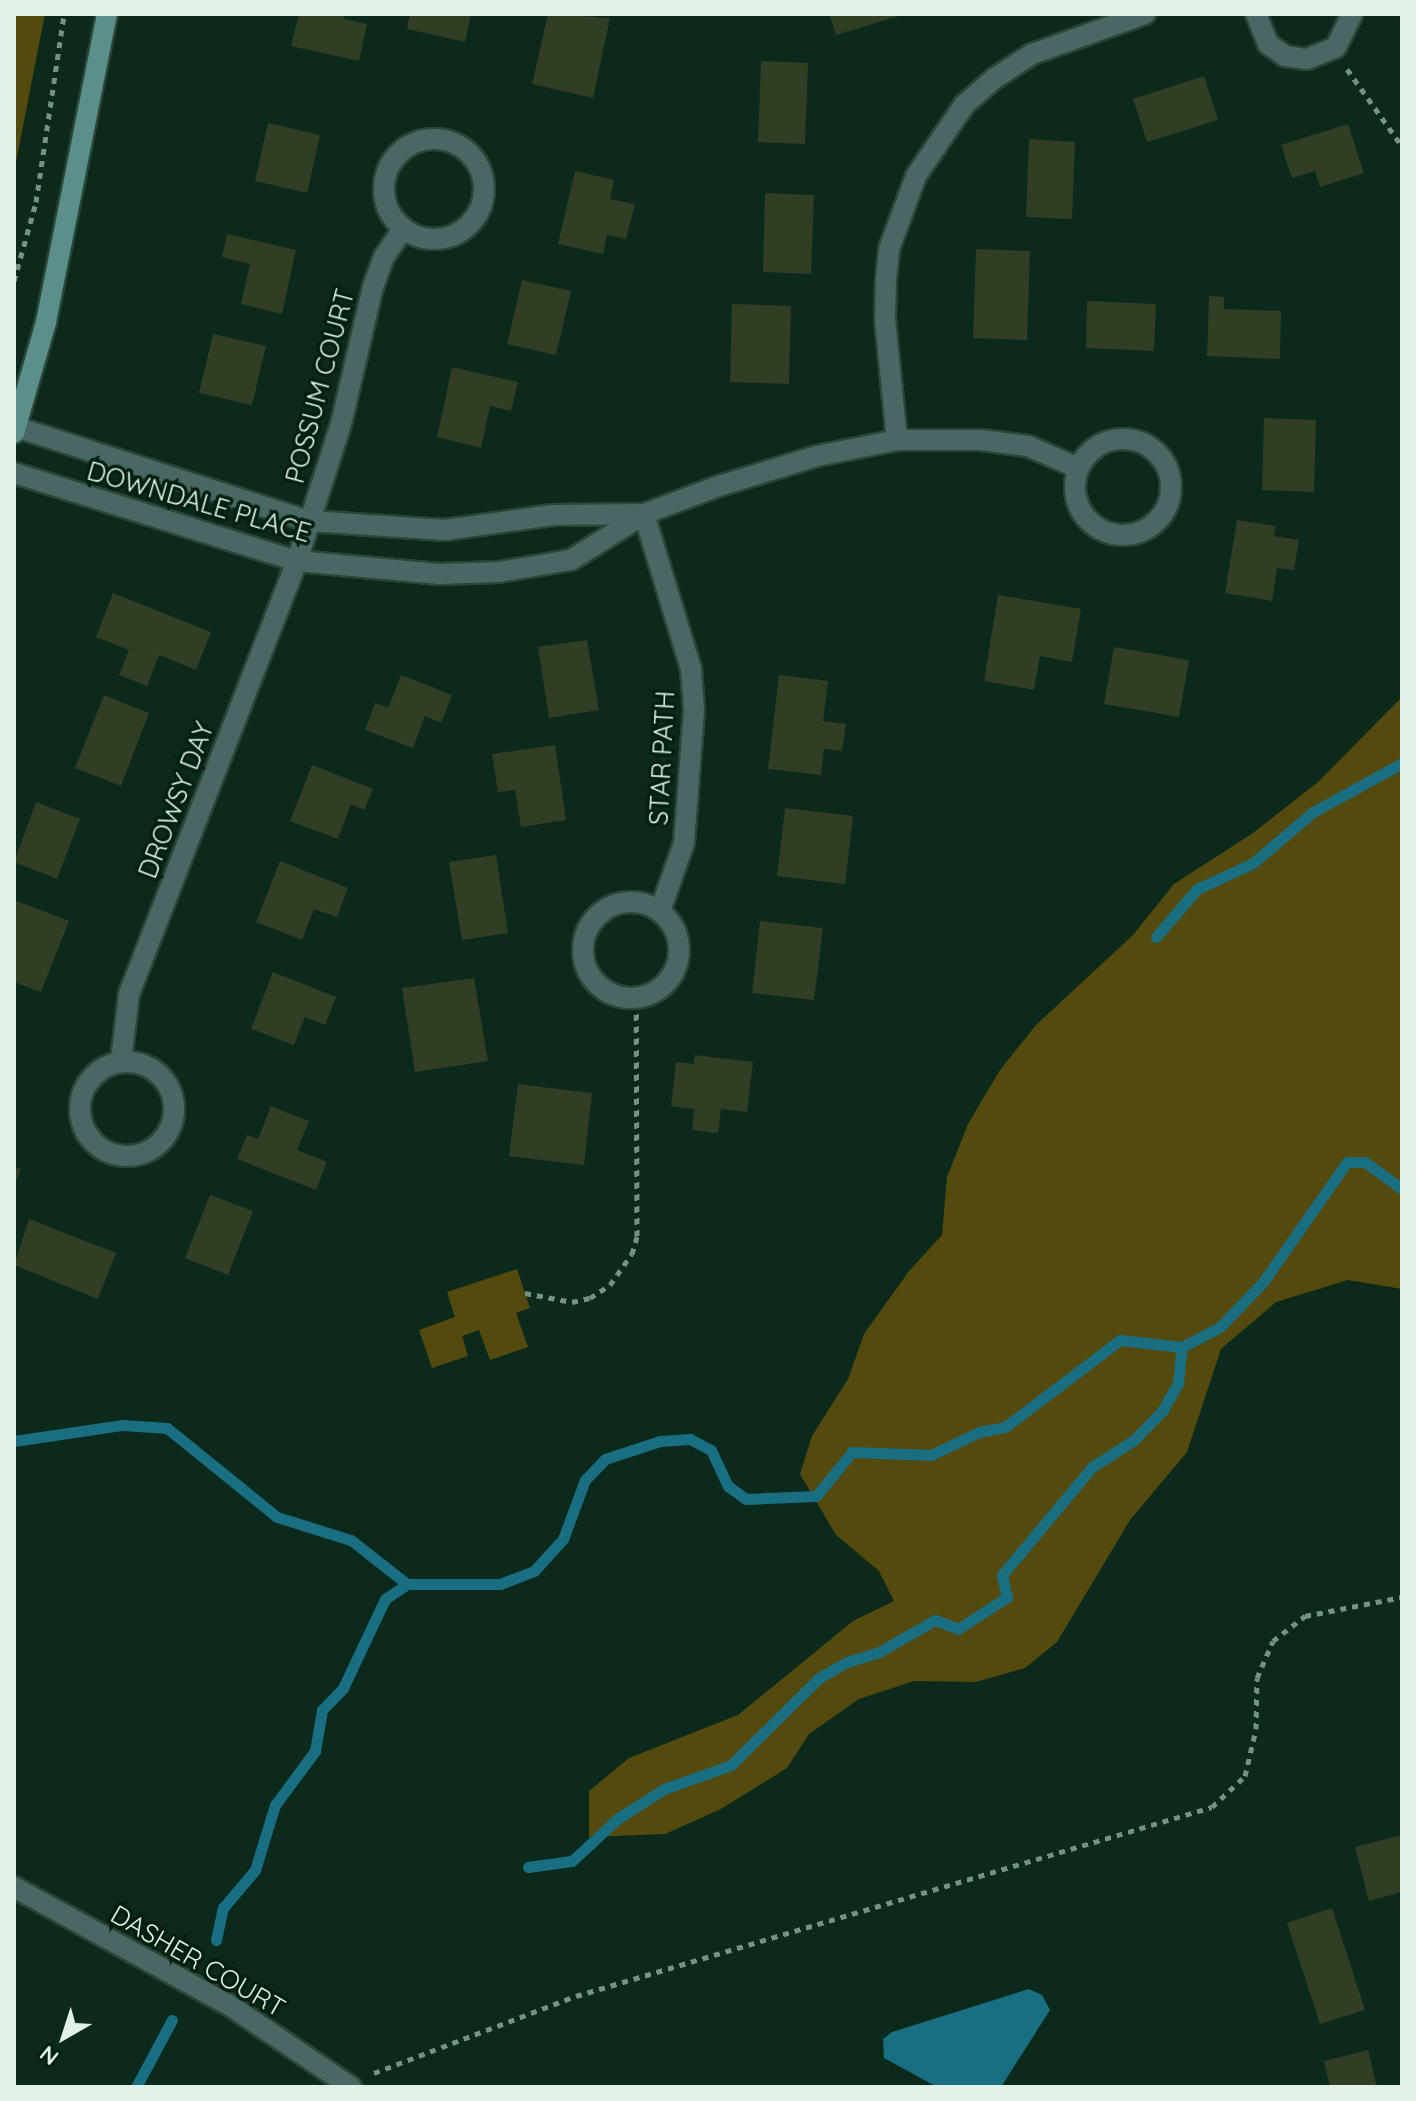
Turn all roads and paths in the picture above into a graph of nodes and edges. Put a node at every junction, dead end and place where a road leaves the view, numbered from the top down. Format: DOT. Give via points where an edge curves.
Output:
graph roads {
  1 [pos="64,14"];
  2 [pos="107,14"];
  3 [pos="1145,14"];
  4 [pos="1256,14"];
  5 [pos="1352,14"];
  6 [pos="1336,47"];
  7 [pos="1402,146"];
  8 [pos="403,229"];
  9 [pos="14,281"];
  10 [pos="15,430"];
  11 [pos="897,440"];
  12 [pos="1078,468"];
  13 [pos="14,473"];
  14 [pos="644,514"];
  15 [pos="309,521"];
  16 [pos="297,561"];
  17 [pos="660,911"];
  18 [pos="636,999"];
  19 [pos="121,1061"];
  20 [pos="525,1293"];
  21 [pos="1402,1597"];
  22 [pos="14,1887"];
  23 [pos="374,2073"];
  24 [pos="351,2087"];
  1 -- 9 [label="path" via="36,202"];
  2 -- 10 [label="street" via="46,322"];
  3 -- 11 [label="street" via="1032,54 995,78 964,105 916,176 889,249 886,279"];
  4 -- 6 [label="street" via="1268,44 1285,56 1307,59"];
  5 -- 6 [label="street"];
  6 -- 7 [label="path" via="1349,74"];
  8 -- 8 [label="street" via="439,239 474,221 485,185 478,164 457,144 436,138 411,143 394,157 384,176 384,197"];
  8 -- 15 [label="street, POSSUM COURT" via="384,257 373,287 341,424"];
  10 -- 15 [label="street, DOWNDALE PLACE"];
  11 -- 12 [label="street, DOWNDALE PLACE" via="1028,446"];
  11 -- 14 [label="street, DOWNDALE PLACE" via="817,456"];
  12 -- 12 [label="street" via="1074,492 1081,513 1096,528 1132,535 1164,514 1171,477 1162,457 1145,444 1112,440 1098,445"];
  13 -- 16 [label="street, DOWNDALE PLACE"];
  14 -- 15 [label="street, DOWNDALE PLACE" via="553,515 445,530"];
  14 -- 16 [label="street, DOWNDALE PLACE" via="571,560 499,572 376,571"];
  14 -- 17 [label="street, STAR PATH" via="691,669 694,710 684,843"];
  15 -- 16 [label="street, POSSUM COURT"];
  16 -- 19 [label="street, DROWSY DAY" via="129,994"];
  17 -- 18 [label="street" via="675,928 677,963 658,991"];
  17 -- 18 [label="street" via="641,902 611,907 588,927 582,948 586,968 598,985 616,996"];
  18 -- 20 [label="path" via="637,1236 632,1254 610,1285 590,1298 572,1302"];
  19 -- 19 [label="street" via="98,1070 83,1088 79,1107 91,1141 106,1153 128,1157 147,1153 165,1139 174,1118 174,1099 165,1079 145,1064"];
  21 -- 23 [label="path" via="1305,1616 1273,1641 1257,1678 1256,1729 1245,1776 1212,1807 576,1996"];
  22 -- 24 [label="street, DASHER COURT" via="229,2005"];
}
